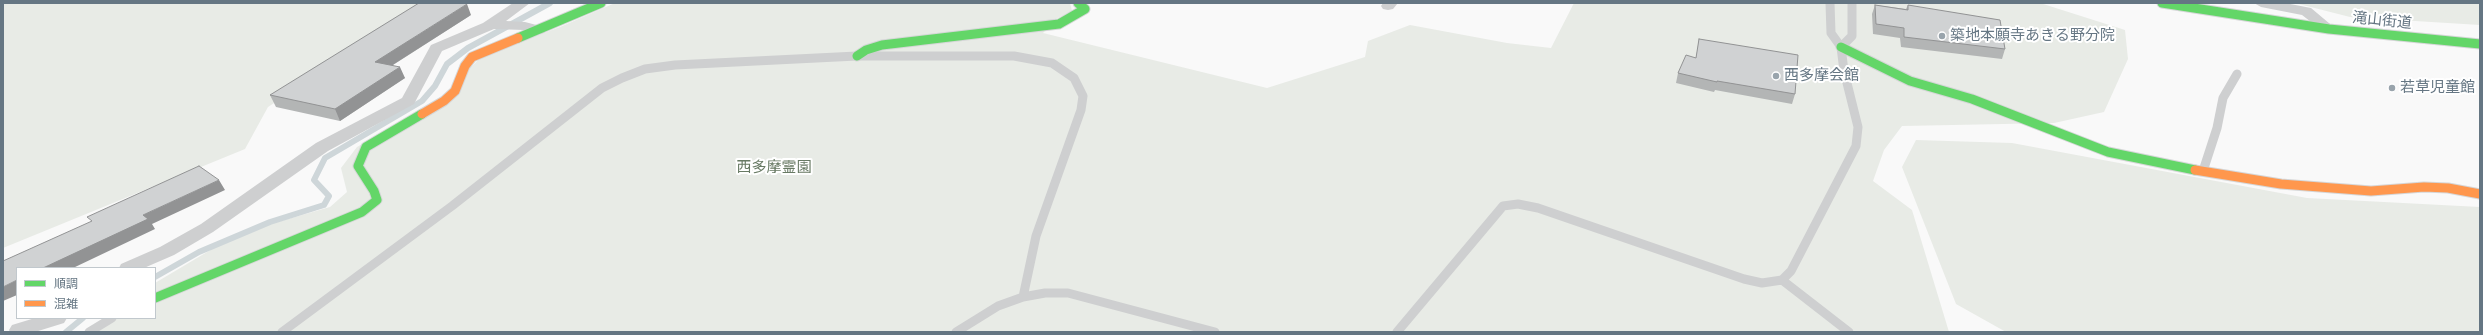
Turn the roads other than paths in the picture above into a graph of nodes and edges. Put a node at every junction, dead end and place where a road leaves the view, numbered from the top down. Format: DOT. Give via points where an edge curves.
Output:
graph roads {
  1 [pos="523,3"];
  2 [pos="602,3"];
  3 [pos="1078,3"];
  4 [pos="1830,3"];
  5 [pos="1852,3"];
  6 [pos="2162,3"];
  7 [pos="2261,3"];
  8 [pos="492,24"];
  9 [pos="532,28"];
  10 [pos="2329,29"];
  11 [pos="2480,44"];
  12 [pos="1841,46"];
  13 [pos="857,56"];
  14 [pos="2237,74"];
  15 [pos="2203,171"];
  16 [pos="2480,194"];
  17 [pos="130,267"];
  18 [pos="1782,280"];
  19 [pos="1023,297"];
  20 [pos="156,298"];
  21 [pos="34,319"];
  22 [pos="54,319"];
  23 [pos="110,319"];
  24 [pos="18,331"];
  25 [pos="89,332"];
  26 [pos="282,332"];
  27 [pos="956,332"];
  28 [pos="1215,332"];
  29 [pos="1397,332"];
  30 [pos="1849,332"];
  1 -- 8 [label="street"];
  2 -- 9 [label="main road"];
  3 -- 13 [label="main road" via="1085,9 1060,24 882,45"];
  4 -- 12 [label="lane" via="1831,33"];
  5 -- 12 [label="lane" via="1852,36"];
  6 -- 10 [label="main road, 滝山街道"];
  7 -- 10 [label="street" via="2306,12"];
  8 -- 9 [label="street"];
  8 -- 17 [label="street" via="436,48 408,101 322,147 207,228"];
  9 -- 20 [label="main road" via="472,57 465,66 455,91 444,101 366,147 358,166 377,200 362,212"];
  10 -- 11 [label="main road, 滝山街道"];
  12 -- 15 [label="main road" via="1910,81 1972,99 2108,152"];
  12 -- 18 [label="lane" via="1844,71 1858,127 1856,146 1791,271"];
  13 -- 19 [label="lane" via="1014,56 1052,63 1074,78 1083,96 1081,110 1036,236"];
  13 -- 26 [label="lane" via="675,65 645,69 622,78 590,97 452,206"];
  14 -- 15 [label="lane" via="2223,98 2217,128"];
  15 -- 16 [label="main road" via="2296,185 2371,191 2448,188"];
  18 -- 29 [label="lane" via="1762,283 1744,279 1538,208 1518,204 1503,206"];
  18 -- 30 [label="lane"];
  19 -- 27 [label="lane" via="998,306"];
  19 -- 28 [label="lane" via="1045,293 1068,293"];
  21 -- 24 [label="street"];
  22 -- 24 [label="street"];
  23 -- 25 [label="lane"];
}
